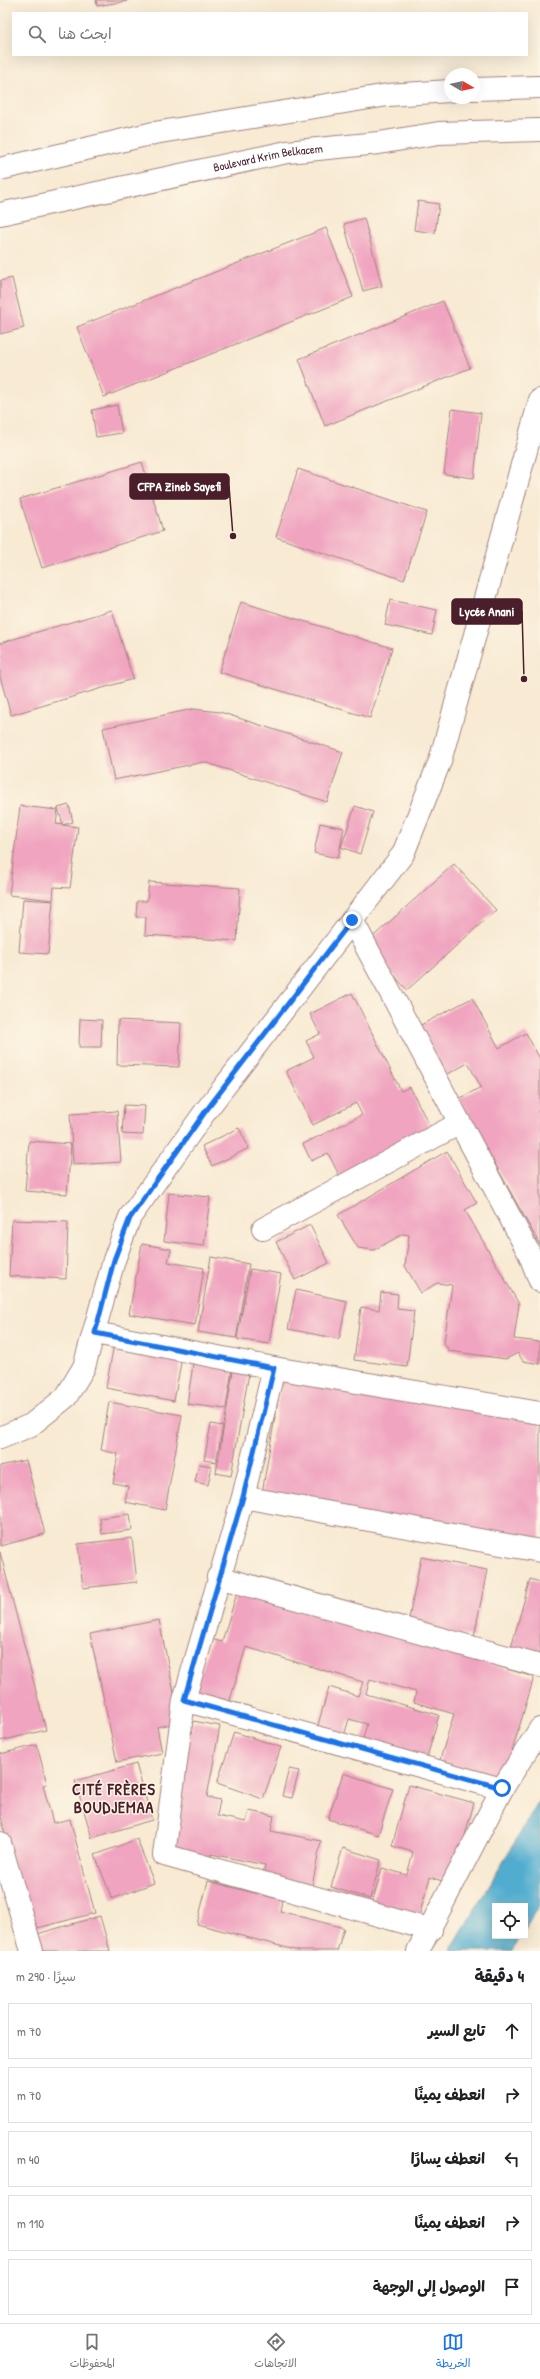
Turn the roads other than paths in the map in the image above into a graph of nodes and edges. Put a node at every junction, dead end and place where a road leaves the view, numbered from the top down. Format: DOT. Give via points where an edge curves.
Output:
graph roads {
  1 [pos="540,87"];
  2 [pos="480,89"];
  3 [pos="444,91"];
  4 [pos="540,130"];
  5 [pos="6,169"];
  6 [pos="26,208"];
  7 [pos="0,210"];
  8 [pos="0,214"];
  9 [pos="540,400"];
  10 [pos="352,920"];
  11 [pos="460,1123"];
  12 [pos="263,1229"];
  13 [pos="540,1281"];
  14 [pos="95,1333"];
  15 [pos="274,1368"];
  16 [pos="540,1413"];
  17 [pos="0,1438"];
  18 [pos="243,1497"];
  19 [pos="540,1552"];
  20 [pos="218,1577"];
  21 [pos="540,1666"];
  22 [pos="184,1700"];
  23 [pos="540,1729"];
  24 [pos="502,1788"];
  25 [pos="0,1843"];
  26 [pos="430,1930"];
  27 [pos="32,1951"];
  28 [pos="418,1951"];
  1 -- 2 [label="street"];
  3 -- 5 [label="street" via="381,96 154,133"];
  4 -- 6 [label="street, Boulevard Krim Belkacem" via="439,132 379,143 287,152"];
  6 -- 7 [label="street"];
  6 -- 8 [label="street, Boulevard Krim Belkacem"];
  9 -- 10 [label="street" via="440,761 403,854"];
  10 -- 11 [label="street"];
  10 -- 14 [label="street" via="205,1112 130,1218 114,1260"];
  11 -- 12 [label="street"];
  11 -- 13 [label="street" via="529,1253"];
  14 -- 15 [label="street"];
  14 -- 17 [label="street" via="84,1367 66,1397 31,1425"];
  15 -- 16 [label="street"];
  15 -- 18 [label="street"];
  18 -- 19 [label="street"];
  18 -- 20 [label="street"];
  20 -- 21 [label="street"];
  20 -- 22 [label="street"];
  22 -- 24 [label="street"];
  22 -- 26 [label="street" via="164,1855"];
  23 -- 24 [label="street"];
  24 -- 26 [label="street"];
  25 -- 27 [label="street"];
  26 -- 28 [label="street"];
}
